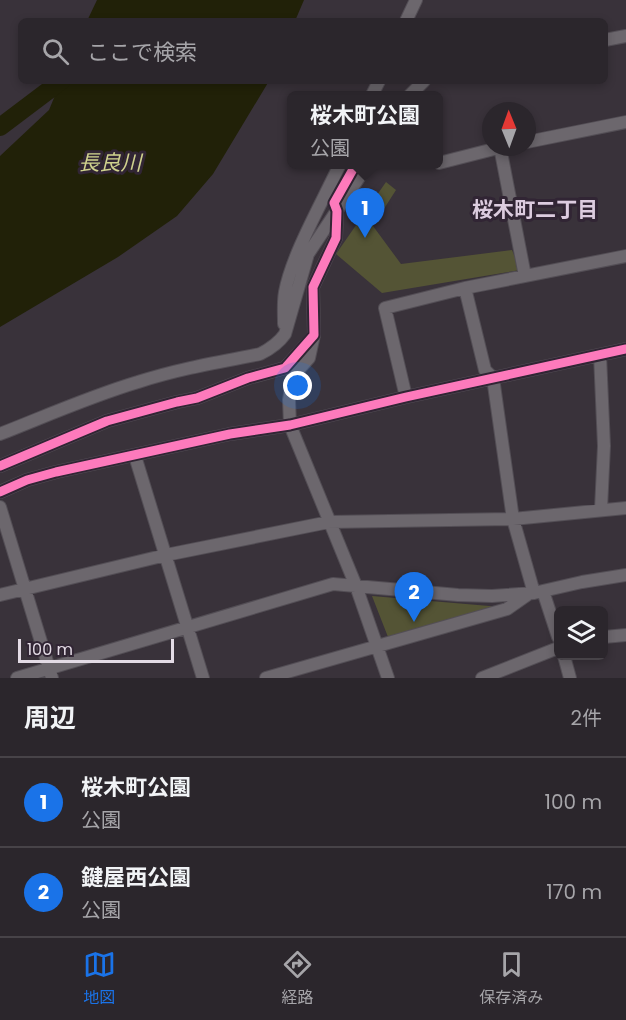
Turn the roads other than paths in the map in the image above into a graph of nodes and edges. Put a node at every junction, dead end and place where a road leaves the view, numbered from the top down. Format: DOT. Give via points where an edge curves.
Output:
graph roads {
  1 [pos="416,0"];
  2 [pos="407,18"];
  3 [pos="626,36"];
  4 [pos="608,39"];
  5 [pos="626,122"];
  6 [pos="536,140"];
  7 [pos="482,152"];
  8 [pos="503,156"];
  9 [pos="443,162"];
  10 [pos="338,169"];
  11 [pos="365,169"];
  12 [pos="337,211"];
  13 [pos="626,256"];
  14 [pos="525,276"];
  15 [pos="465,288"];
  16 [pos="285,334"];
  17 [pos="314,335"];
  18 [pos="626,350"];
  19 [pos="600,355"];
  20 [pos="493,378"];
  21 [pos="406,397"];
  22 [pos="290,425"];
  23 [pos="0,434"];
  24 [pos="135,456"];
  25 [pos="0,466"];
  26 [pos="0,492"];
  27 [pos="0,507"];
  28 [pos="626,508"];
  29 [pos="601,510"];
  30 [pos="513,519"];
  31 [pos="329,522"];
  32 [pos="166,555"];
  33 [pos="626,575"];
  34 [pos="356,586"];
  35 [pos="26,589"];
  36 [pos="535,593"];
  37 [pos="0,595"];
  38 [pos="188,626"];
  39 [pos="554,629"];
  40 [pos="626,635"];
  41 [pos="608,637"];
  42 [pos="376,647"];
  43 [pos="554,650"];
  44 [pos="565,660"];
  45 [pos="51,673"];
  46 [pos="17,678"];
  47 [pos="203,678"];
  48 [pos="266,678"];
  49 [pos="388,678"];
  50 [pos="482,678"];
  51 [pos="570,678"];
  1 -- 2 [label="street"];
  3 -- 4 [label="street"];
  5 -- 6 [label="street"];
  7 -- 9 [label="street"];
  8 -- 14 [label="street"];
  10 -- 16 [label="street" via="285,290"];
  11 -- 12 [label="street"];
  12 -- 16 [label="street" via="308,254"];
  12 -- 17 [label="street" via="336,238 313,287"];
  13 -- 14 [label="street"];
  14 -- 15 [label="street"];
  15 -- 20 [label="street" via="485,370"];
  15 -- 21 [label="street" via="385,308"];
  16 -- 23 [label="street" via="260,354 138,382"];
  17 -- 22 [label="street" via="309,358 292,376"];
  17 -- 25 [label="street" via="285,368 197,398 107,421"];
  18 -- 19 [label="street"];
  19 -- 20 [label="street"];
  19 -- 29 [label="street" via="604,446"];
  20 -- 21 [label="street"];
  20 -- 30 [label="street"];
  21 -- 22 [label="street"];
  22 -- 24 [label="street"];
  22 -- 31 [label="street"];
  24 -- 26 [label="street" via="56,472"];
  24 -- 32 [label="street"];
  27 -- 35 [label="street"];
  28 -- 29 [label="street"];
  29 -- 30 [label="street"];
  30 -- 31 [label="street"];
  30 -- 36 [label="street"];
  31 -- 32 [label="street"];
  31 -- 34 [label="street"];
  32 -- 35 [label="street"];
  32 -- 38 [label="street"];
  33 -- 36 [label="street"];
  34 -- 36 [label="street" via="458,595"];
  34 -- 38 [label="street" via="333,584"];
  34 -- 42 [label="street"];
  35 -- 37 [label="street"];
  35 -- 45 [label="street"];
  36 -- 39 [label="street"];
  36 -- 42 [label="street" via="507,609"];
  38 -- 45 [label="street"];
  38 -- 47 [label="street"];
  40 -- 41 [label="street"];
  42 -- 48 [label="street"];
  42 -- 49 [label="street"];
  43 -- 50 [label="street"];
  44 -- 51 [label="street"];
  45 -- 46 [label="street"];
}
